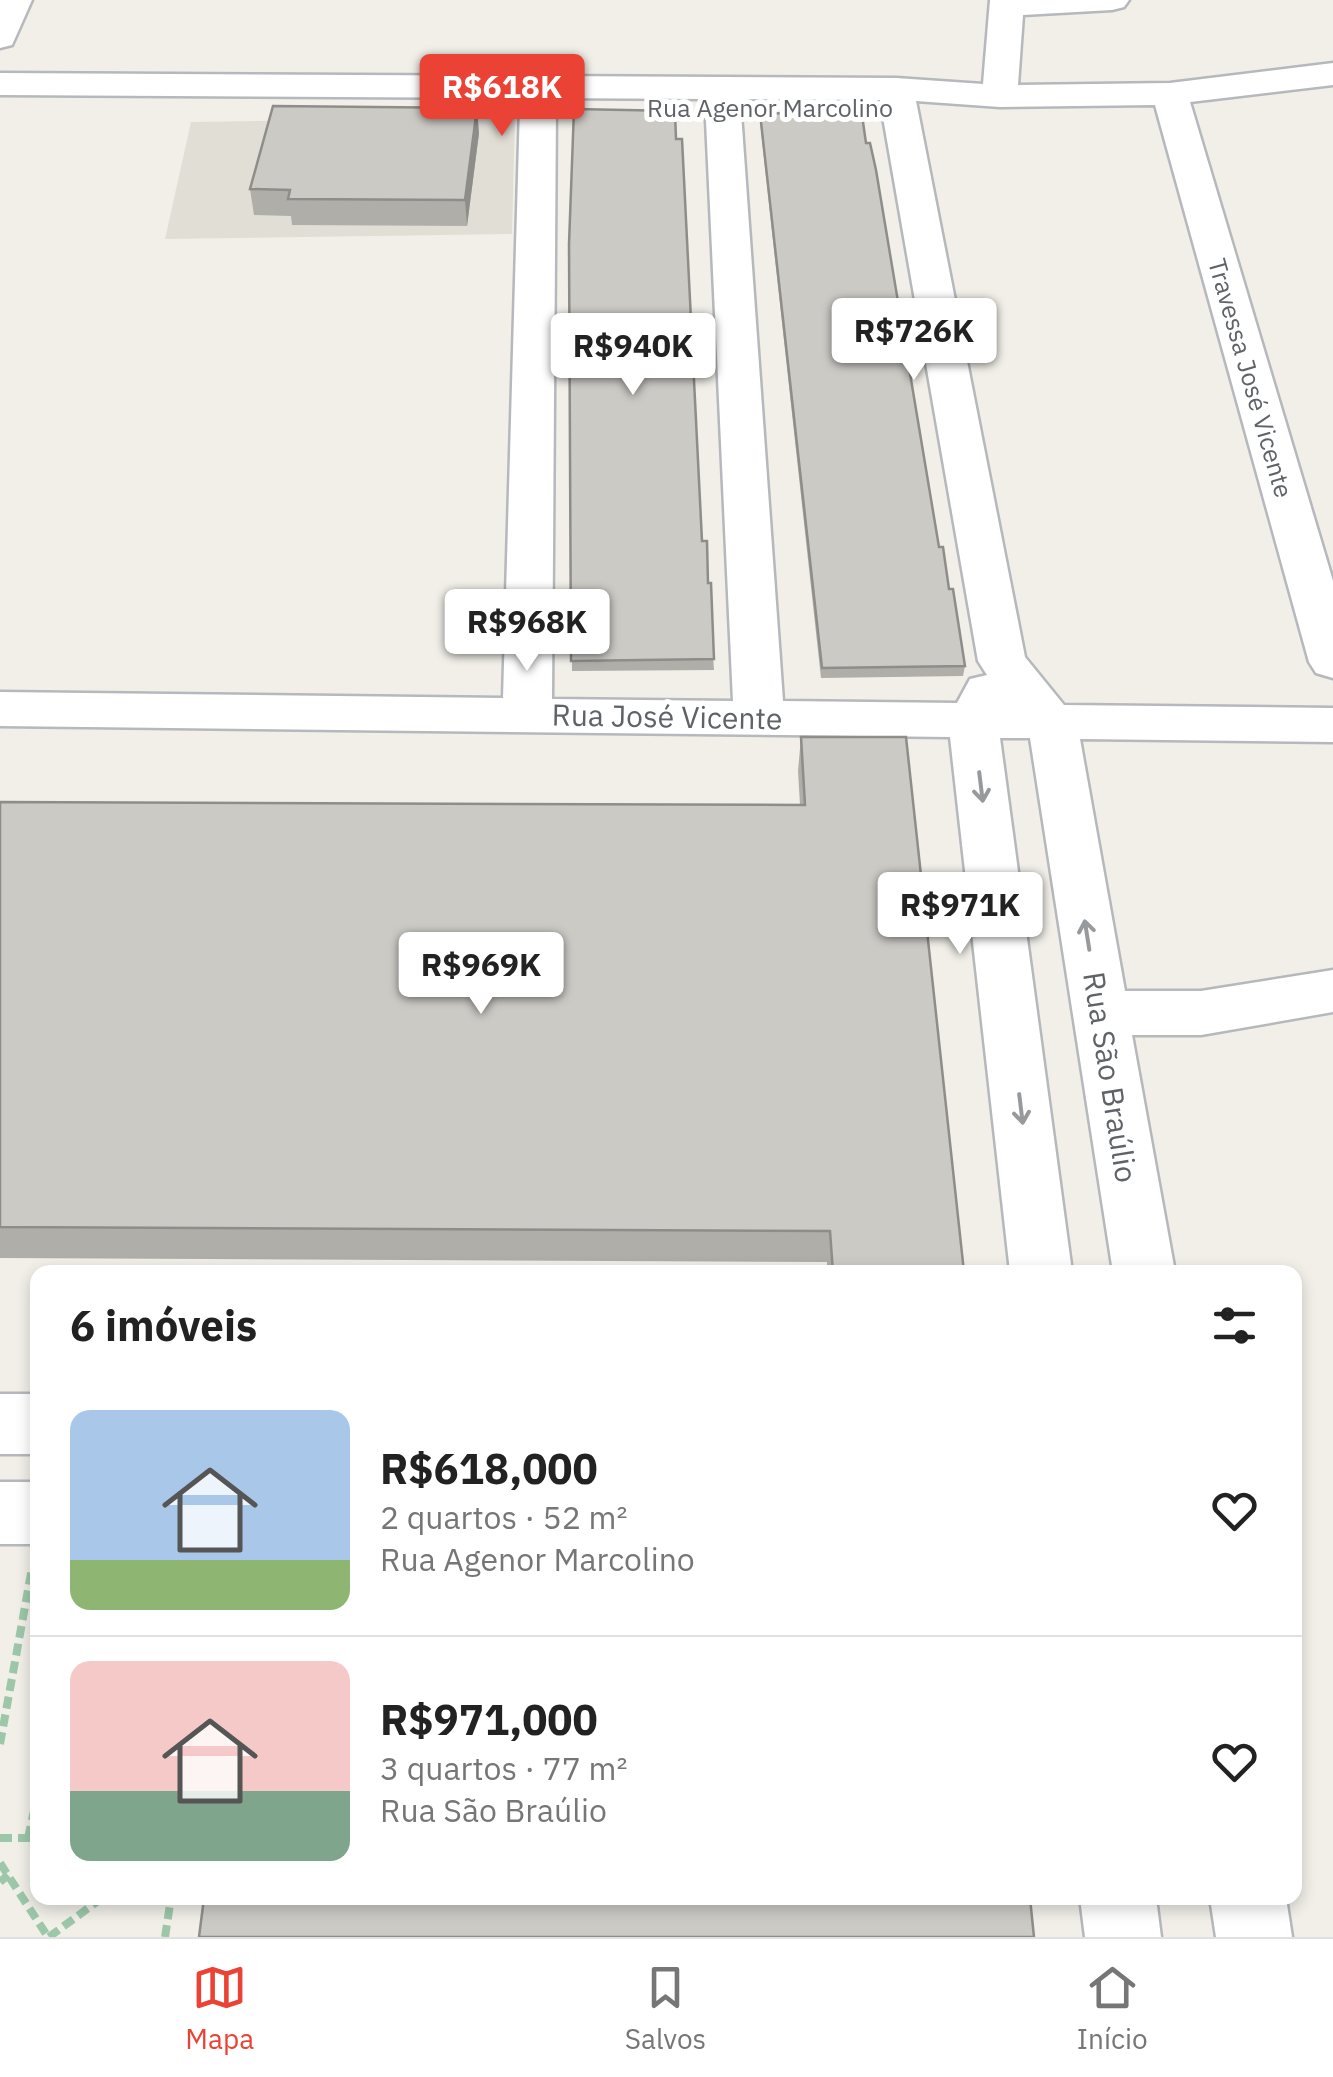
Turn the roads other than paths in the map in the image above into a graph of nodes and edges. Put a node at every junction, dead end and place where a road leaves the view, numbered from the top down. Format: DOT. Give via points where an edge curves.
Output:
graph roads {
  1 [pos="15,0"];
  2 [pos="1112,0"];
  3 [pos="1007,3"];
  4 [pos="0,38"];
  5 [pos="1333,74"];
  6 [pos="0,84"];
  7 [pos="1170,94"];
  8 [pos="1000,96"];
  9 [pos="722,98"];
  10 [pos="899,98"];
  11 [pos="0,104"];
  12 [pos="538,106"];
  13 [pos="1002,661"];
  14 [pos="1333,662"];
  15 [pos="0,710"];
  16 [pos="527,713"];
  17 [pos="758,718"];
  18 [pos="973,721"];
  19 [pos="1052,722"];
  20 [pos="1333,726"];
  21 [pos="1333,992"];
  22 [pos="1100,1013"];
  23 [pos="1040,1265"];
  24 [pos="1143,1265"];
  25 [pos="0,1424"];
  26 [pos="30,1424"];
  27 [pos="30,1513"];
  28 [pos="0,1514"];
  29 [pos="1119,1905"];
  30 [pos="1249,1905"];
  31 [pos="1123,1937"];
  32 [pos="1254,1937"];
  1 -- 4 [label="street"];
  2 -- 3 [label="street"];
  3 -- 8 [label="street"];
  5 -- 7 [label="street, Rua Agenor Marcolino"];
  6 -- 9 [label="street, Rua Agenor Marcolino"];
  7 -- 8 [label="street, Rua Agenor Marcolino"];
  7 -- 14 [label="street, Travessa José Vicente"];
  8 -- 10 [label="street, Rua Agenor Marcolino"];
  9 -- 10 [label="street, Rua Agenor Marcolino"];
  9 -- 12 [label="street, Rua Agenor Marcolino"];
  9 -- 17 [label="street"];
  10 -- 13 [label="street, Rua São Braúlio"];
  11 -- 12 [label="street, Rua Agenor Marcolino"];
  12 -- 16 [label="street"];
  13 -- 18 [label="street"];
  13 -- 19 [label="street, Rua São Braúlio"];
  15 -- 16 [label="street, Rua José Vicente"];
  16 -- 17 [label="street, Rua José Vicente"];
  17 -- 18 [label="street, Rua José Vicente"];
  18 -- 19 [label="street, Rua José Vicente"];
  18 -- 23 [label="street, one-way"];
  19 -- 20 [label="street, Rua José Vicente"];
  22 -- 19 [label="street, Rua São Braúlio, one-way"];
  21 -- 22 [label="street" via="1200,1013"];
  22 -- 24 [label="street, Rua São Braúlio"];
  25 -- 26 [label="street"];
  27 -- 28 [label="street"];
  29 -- 31 [label="street"];
  30 -- 32 [label="street"];
}
